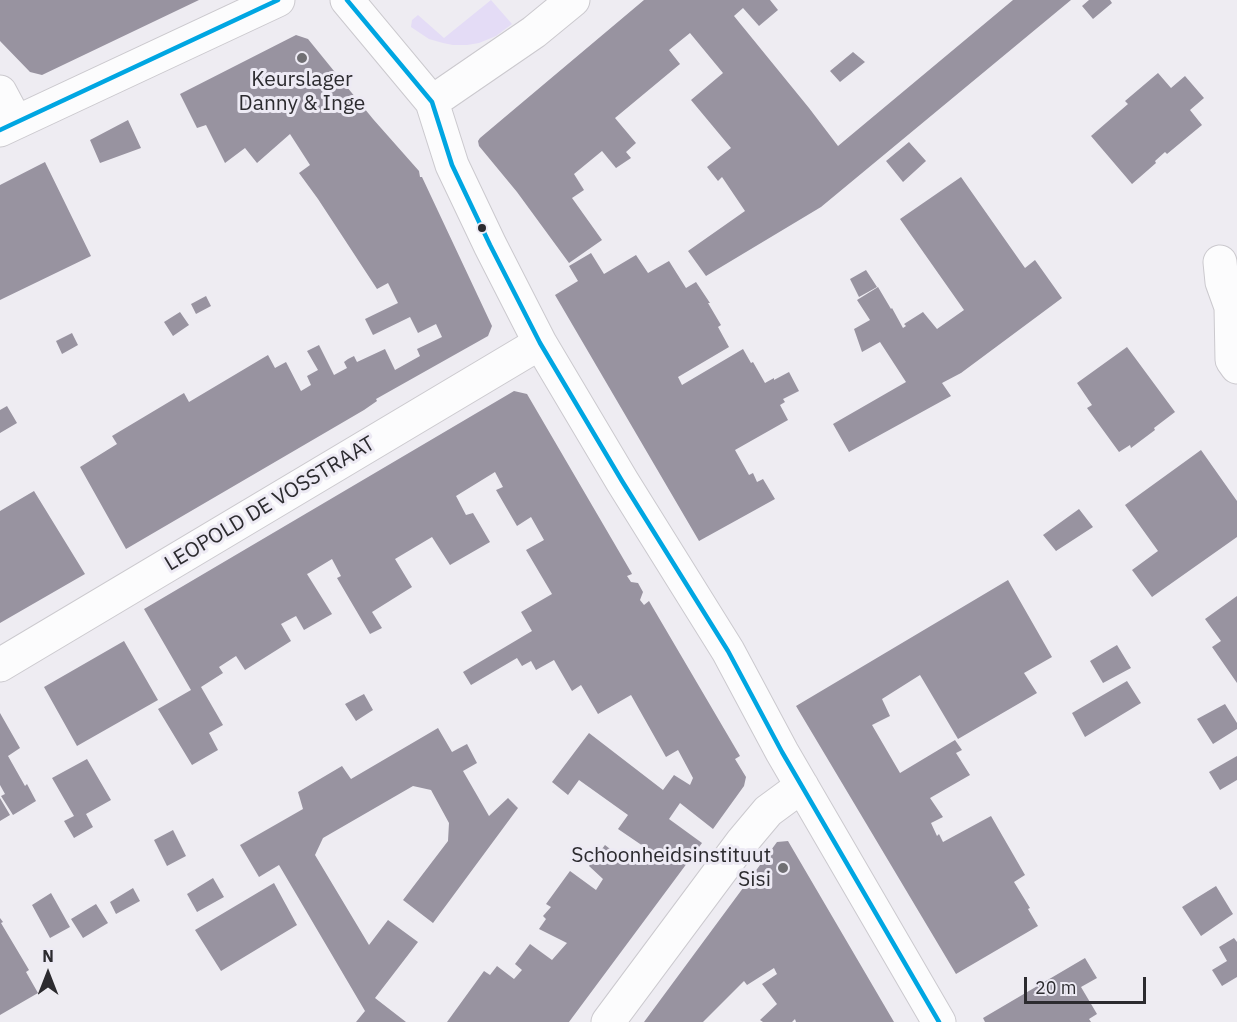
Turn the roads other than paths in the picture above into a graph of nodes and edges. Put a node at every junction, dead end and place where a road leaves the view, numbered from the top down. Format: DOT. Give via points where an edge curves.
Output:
graph roads {
  1 [pos="278,0"];
  2 [pos="347,0"];
  3 [pos="573,0"];
  4 [pos="0,92"];
  5 [pos="432,102"];
  6 [pos="8,126"];
  7 [pos="1220,262"];
  8 [pos="1234,309"];
  9 [pos="540,343"];
  10 [pos="1237,367"];
  11 [pos="0,665"];
  12 [pos="802,786"];
  13 [pos="608,1022"];
  14 [pos="939,1022"];
  1 -- 6 [label="street"];
  2 -- 5 [label="street"];
  3 -- 5 [label="street" via="534,32"];
  4 -- 6 [label="street"];
  5 -- 9 [label="street" via="452,165"];
  7 -- 8 [label="street" via="1222,282"];
  8 -- 10 [label="street" via="1232,360"];
  9 -- 11 [label="street, LEOPOLD DE VOSSTRAAT"];
  9 -- 12 [label="street" via="728,651"];
  12 -- 13 [label="street" via="768,811 742,842"];
  12 -- 14 [label="street"];
}
